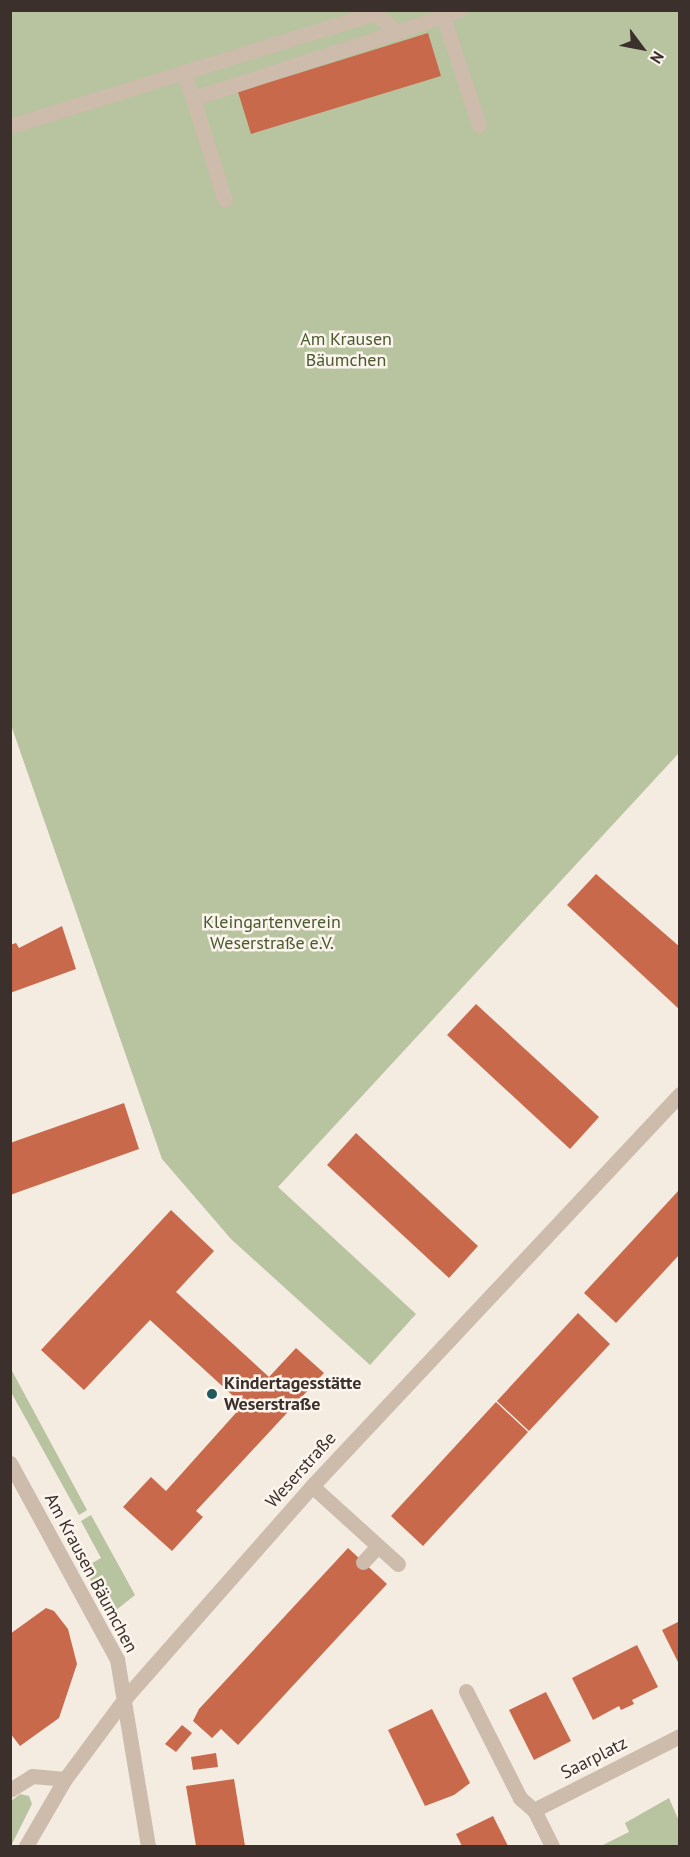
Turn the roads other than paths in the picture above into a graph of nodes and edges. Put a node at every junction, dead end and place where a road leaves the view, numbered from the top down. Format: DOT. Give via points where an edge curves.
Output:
graph roads {
  1 [pos="459,10"];
  2 [pos="343,16"];
  3 [pos="443,16"];
  4 [pos="397,32"];
  5 [pos="184,71"];
  6 [pos="194,98"];
  7 [pos="479,125"];
  8 [pos="10,126"];
  9 [pos="225,200"];
  10 [pos="677,1101"];
  11 [pos="10,1463"];
  12 [pos="312,1486"];
  13 [pos="378,1546"];
  14 [pos="363,1562"];
  15 [pos="398,1564"];
  16 [pos="466,1691"];
  17 [pos="126,1697"];
  18 [pos="677,1743"];
  19 [pos="65,1779"];
  20 [pos="10,1790"];
  21 [pos="534,1810"];
  22 [pos="26,1846"];
  23 [pos="148,1846"];
  24 [pos="552,1846"];
  1 -- 3 [label="street"];
  2 -- 4 [label="street" via="375,13"];
  2 -- 5 [label="street"];
  3 -- 4 [label="street"];
  3 -- 7 [label="street"];
  4 -- 6 [label="street"];
  5 -- 6 [label="street"];
  5 -- 8 [label="street"];
  6 -- 9 [label="street"];
  10 -- 12 [label="street, Weserstraße"];
  11 -- 17 [label="street, Am Krausen Bäumchen" via="117,1659"];
  12 -- 13 [label="street"];
  12 -- 17 [label="street, Weserstraße"];
  13 -- 14 [label="street"];
  13 -- 15 [label="street"];
  16 -- 21 [label="street" via="520,1798"];
  17 -- 19 [label="street, Weserstraße"];
  17 -- 23 [label="street, Am Krausen Bäumchen"];
  18 -- 21 [label="street, Saarplatz"];
  19 -- 20 [label="street" via="32,1776"];
  19 -- 22 [label="street, Weserstraße"];
  21 -- 24 [label="street"];
}
